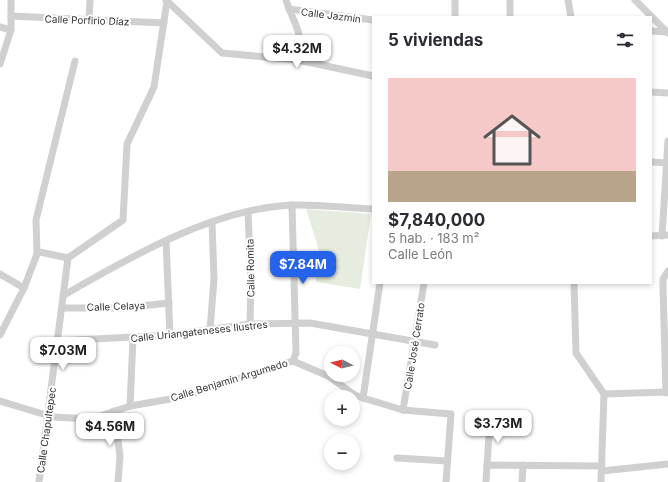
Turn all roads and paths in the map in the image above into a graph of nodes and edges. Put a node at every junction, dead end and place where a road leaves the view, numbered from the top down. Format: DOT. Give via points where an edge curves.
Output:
graph roads {
  1 [pos="11,0"];
  2 [pos="90,0"];
  3 [pos="166,0"];
  4 [pos="286,0"];
  5 [pos="455,0"];
  6 [pos="510,0"];
  7 [pos="568,0"];
  8 [pos="636,0"];
  9 [pos="289,9"];
  10 [pos="11,16"];
  11 [pos="455,16"];
  12 [pos="510,16"];
  13 [pos="571,16"];
  14 [pos="652,16"];
  15 [pos="652,16"];
  16 [pos="89,20"];
  17 [pos="372,20"];
  18 [pos="164,23"];
  19 [pos="0,27"];
  20 [pos="11,30"];
  21 [pos="652,31"];
  22 [pos="668,33"];
  23 [pos="298,60"];
  24 [pos="75,62"];
  25 [pos="0,64"];
  26 [pos="372,76"];
  27 [pos="652,92"];
  28 [pos="668,93"];
  29 [pos="668,142"];
  30 [pos="652,162"];
  31 [pos="667,163"];
  32 [pos="292,205"];
  33 [pos="372,209"];
  34 [pos="248,212"];
  35 [pos="212,222"];
  36 [pos="652,236"];
  37 [pos="665,236"];
  38 [pos="166,241"];
  39 [pos="37,254"];
  40 [pos="68,258"];
  41 [pos="668,271"];
  42 [pos="0,274"];
  43 [pos="380,284"];
  44 [pos="424,284"];
  45 [pos="574,284"];
  46 [pos="24,288"];
  47 [pos="64,295"];
  48 [pos="169,303"];
  49 [pos="62,308"];
  50 [pos="295,322"];
  51 [pos="250,324"];
  52 [pos="210,330"];
  53 [pos="372,334"];
  54 [pos="0,335"];
  55 [pos="170,335"];
  56 [pos="133,338"];
  57 [pos="57,341"];
  58 [pos="415,341"];
  59 [pos="435,345"];
  60 [pos="666,351"];
  61 [pos="293,361"];
  62 [pos="667,392"];
  63 [pos="604,394"];
  64 [pos="363,398"];
  65 [pos="0,401"];
  66 [pos="130,406"];
  67 [pos="403,410"];
  68 [pos="114,411"];
  69 [pos="48,415"];
  70 [pos="490,421"];
  71 [pos="397,458"];
  72 [pos="447,461"];
  73 [pos="668,464"];
  74 [pos="487,465"];
  75 [pos="523,466"];
  76 [pos="602,468"];
  77 [pos="39,482"];
  78 [pos="118,482"];
  79 [pos="446,482"];
  80 [pos="486,482"];
  81 [pos="522,482"];
  82 [pos="601,482"];
  1 -- 10 [label="street"];
  2 -- 16 [label="street"];
  3 -- 18 [label="street"];
  3 -- 23 [label="street" via="222,52"];
  4 -- 9 [label="street"];
  5 -- 11 [label="street"];
  6 -- 12 [label="street"];
  7 -- 13 [label="street"];
  8 -- 15 [label="street"];
  9 -- 17 [label="street, Calle Jazmín"];
  9 -- 23 [label="street" via="300,30"];
  10 -- 16 [label="street, Calle Porfirio Díaz"];
  10 -- 20 [label="street"];
  14 -- 22 [label="street"];
  16 -- 18 [label="street, Calle Porfirio Díaz"];
  18 -- 40 [label="street" via="154,87 127,144 123,220"];
  19 -- 20 [label="street"];
  20 -- 25 [label="street"];
  21 -- 22 [label="street"];
  23 -- 26 [label="street"];
  24 -- 39 [label="street" via="36,220"];
  27 -- 28 [label="street"];
  29 -- 31 [label="street"];
  30 -- 31 [label="street"];
  31 -- 37 [label="street"];
  32 -- 33 [label="street"];
  32 -- 34 [label="street"];
  32 -- 50 [label="street"];
  34 -- 35 [label="street"];
  34 -- 51 [label="street, Calle Romita" via="252,282"];
  35 -- 38 [label="street"];
  35 -- 52 [label="street" via="214,279"];
  36 -- 37 [label="street"];
  38 -- 47 [label="street" via="114,266"];
  38 -- 48 [label="street"];
  39 -- 40 [label="street" via="40,252"];
  39 -- 46 [label="street"];
  40 -- 47 [label="street, Calle Chapultepec"];
  41 -- 60 [label="street" via="663,279"];
  42 -- 46 [label="street"];
  43 -- 53 [label="street"];
  44 -- 58 [label="street, Calle José Cerrato"];
  45 -- 63 [label="street" via="576,352"];
  46 -- 54 [label="street"];
  47 -- 49 [label="street, Calle Chapultepec"];
  48 -- 49 [label="street, Calle Celaya" via="121,308"];
  48 -- 55 [label="street"];
  49 -- 57 [label="street, Calle Chapultepec"];
  50 -- 51 [label="street, Calle Uriangateneses Ilustres"];
  50 -- 53 [label="street, Calle Uriangateneses Ilustres"];
  50 -- 61 [label="street" via="296,353"];
  51 -- 52 [label="street, Calle Uriangateneses Ilustres"];
  52 -- 55 [label="street, Calle Uriangateneses Ilustres"];
  53 -- 58 [label="street, Calle Uriangateneses Ilustres"];
  53 -- 64 [label="street"];
  55 -- 56 [label="street, Calle Uriangateneses Ilustres"];
  56 -- 57 [label="street, Calle Uriangateneses Ilustres"];
  56 -- 66 [label="street"];
  57 -- 69 [label="street, Calle Chapultepec"];
  58 -- 59 [label="street, Calle Uriangateneses Ilustres"];
  58 -- 67 [label="street, Calle José Cerrato"];
  60 -- 62 [label="street"];
  61 -- 64 [label="street, Calle Benjamín Argumedo" via="328,376"];
  61 -- 66 [label="street, Calle Benjamín Argumedo" via="182,396"];
  62 -- 63 [label="street"];
  63 -- 76 [label="street"];
  64 -- 67 [label="street, Calle Benjamín Argumedo"];
  65 -- 69 [label="street, Calle Benjamín Argumedo"];
  66 -- 68 [label="street, Calle Benjamín Argumedo"];
  67 -- 72 [label="street, Calle Benjamín Argumedo" via="451,414"];
  68 -- 69 [label="street, Calle Benjamín Argumedo" via="91,419"];
  68 -- 78 [label="street" via="120,456"];
  69 -- 77 [label="street, Calle Chapultepec"];
  70 -- 74 [label="street"];
  71 -- 72 [label="street"];
  72 -- 79 [label="street"];
  73 -- 76 [label="street"];
  74 -- 75 [label="street"];
  74 -- 80 [label="street"];
  75 -- 76 [label="street"];
  75 -- 81 [label="street"];
  76 -- 82 [label="street"];
}
